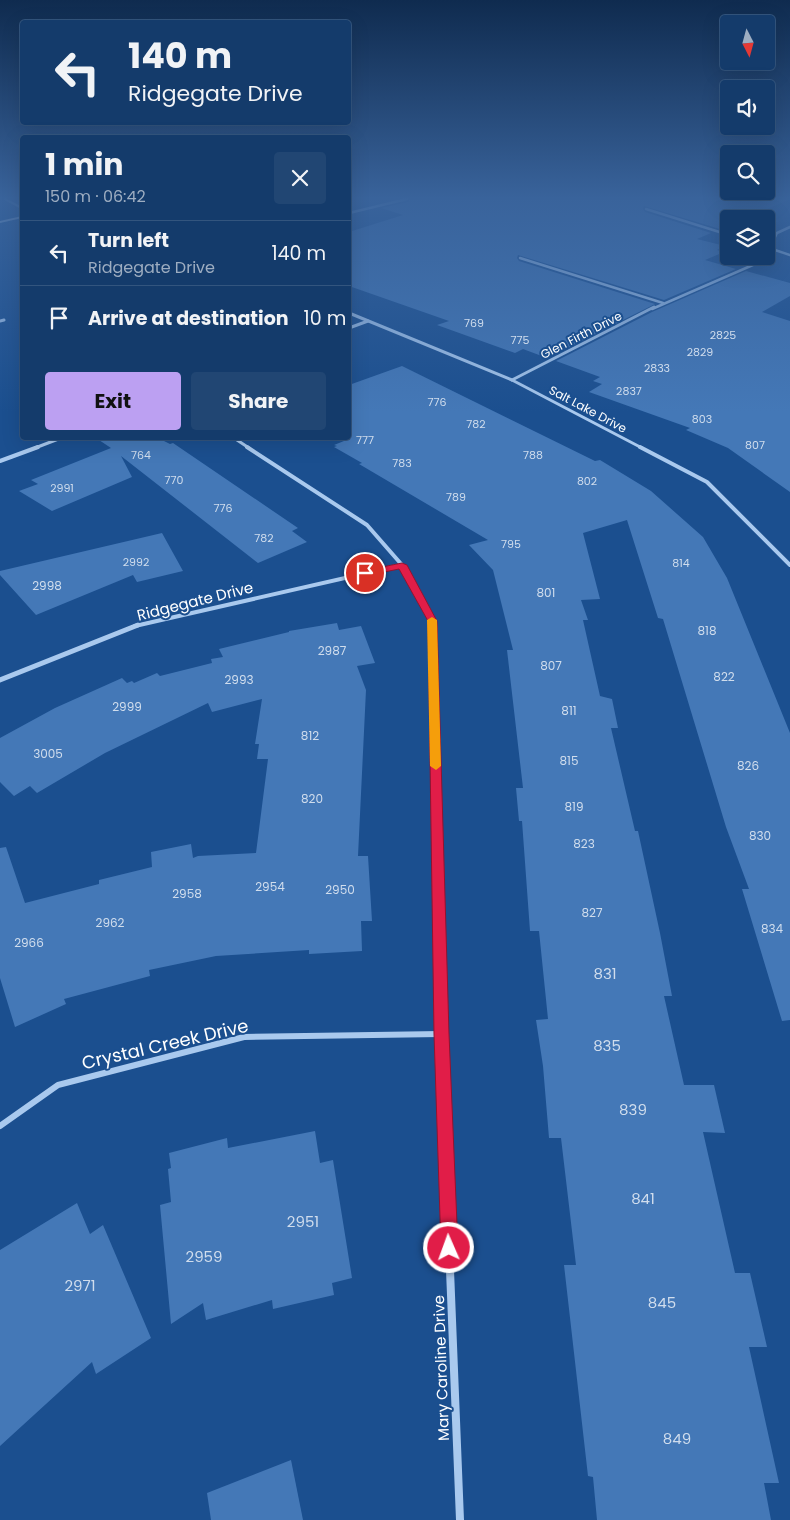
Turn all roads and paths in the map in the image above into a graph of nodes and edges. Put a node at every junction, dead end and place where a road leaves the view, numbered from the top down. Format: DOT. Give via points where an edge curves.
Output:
graph roads {
  1 [pos="558,270"];
  2 [pos="741,270"];
  3 [pos="663,303"];
  4 [pos="351,314"];
  5 [pos="368,321"];
  6 [pos="351,327"];
  7 [pos="512,380"];
  8 [pos="56,440"];
  9 [pos="237,440"];
  10 [pos="0,462"];
  11 [pos="402,565"];
  12 [pos="790,565"];
  13 [pos="0,680"];
  14 [pos="441,1034"];
  15 [pos="0,1126"];
  16 [pos="460,1520"];
  1 -- 3 [label="street"];
  2 -- 3 [label="street, Glen Firth Drive"];
  3 -- 7 [label="street, Glen Firth Drive"];
  4 -- 5 [label="street, Salt Lake Drive"];
  5 -- 6 [label="street"];
  5 -- 7 [label="street, Salt Lake Drive"];
  7 -- 12 [label="street, Salt Lake Drive" via="707,482"];
  8 -- 10 [label="street"];
  9 -- 11 [label="street, Mary Caroline Drive" via="367,525"];
  11 -- 13 [label="street, Ridgegate Drive" via="143,623"];
  11 -- 14 [label="street, Mary Caroline Drive" via="432,621"];
  14 -- 15 [label="street, Crystal Creek Drive" via="244,1037 58,1085"];
  14 -- 16 [label="street, Mary Caroline Drive"];
}
